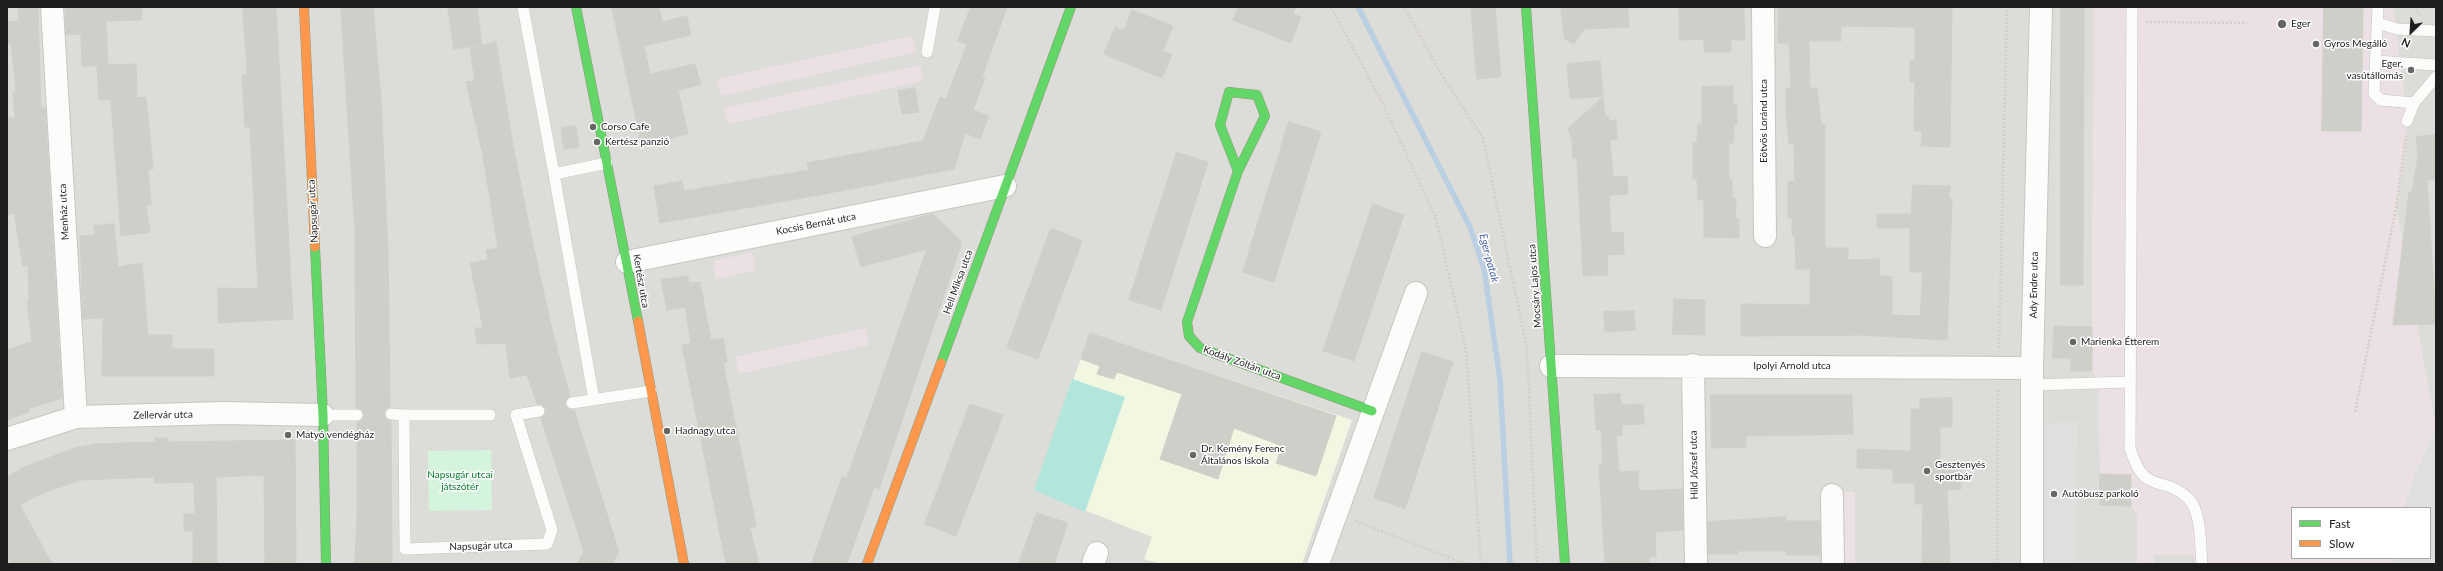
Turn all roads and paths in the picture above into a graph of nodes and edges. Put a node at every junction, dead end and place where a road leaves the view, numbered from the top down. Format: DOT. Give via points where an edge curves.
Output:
graph roads {
  1 [pos="52,7"];
  2 [pos="304,7"];
  3 [pos="523,7"];
  4 [pos="576,7"];
  5 [pos="935,7"];
  6 [pos="1071,7"];
  7 [pos="1331,7"];
  8 [pos="1404,7"];
  9 [pos="1526,7"];
  10 [pos="1763,7"];
  11 [pos="2007,7"];
  12 [pos="2041,7"];
  13 [pos="2132,7"];
  14 [pos="2378,7"];
  15 [pos="2132,22"];
  16 [pos="2247,23"];
  17 [pos="2378,23"];
  18 [pos="2436,31"];
  19 [pos="927,52"];
  20 [pos="2375,61"];
  21 [pos="2436,65"];
  22 [pos="2436,77"];
  23 [pos="2414,104"];
  24 [pos="2407,121"];
  25 [pos="607,163"];
  26 [pos="1238,172"];
  27 [pos="554,174"];
  28 [pos="1005,186"];
  29 [pos="1765,236"];
  30 [pos="627,262"];
  31 [pos="1416,293"];
  32 [pos="1551,366"];
  33 [pos="1693,366"];
  34 [pos="1998,367"];
  35 [pos="2033,376"];
  36 [pos="2130,382"];
  37 [pos="651,391"];
  38 [pos="594,400"];
  39 [pos="572,403"];
  40 [pos="539,411"];
  41 [pos="1372,411"];
  42 [pos="2354,412"];
  43 [pos="390,414"];
  44 [pos="323,415"];
  45 [pos="357,415"];
  46 [pos="404,415"];
  47 [pos="490,415"];
  48 [pos="76,416"];
  49 [pos="7,439"];
  50 [pos="1832,495"];
  51 [pos="1335,514"];
  52 [pos="683,562"];
  53 [pos="326,564"];
  54 [pos="867,564"];
  55 [pos="1318,564"];
  56 [pos="1466,564"];
  57 [pos="1481,564"];
  58 [pos="1538,564"];
  59 [pos="1565,564"];
  60 [pos="1696,564"];
  61 [pos="1833,564"];
  62 [pos="1997,564"];
  63 [pos="2032,564"];
  64 [pos="2202,564"];
  1 -- 48 [label="street, Menház utca"];
  2 -- 44 [label="street, Napsugár utca"];
  3 -- 27 [label="lane"];
  4 -- 25 [label="street, Kertész utca"];
  5 -- 19 [label="lane"];
  6 -- 28 [label="street, Hell Miksa utca"];
  7 -- 57 [label="path" via="1384,106 1436,218 1466,350"];
  8 -- 58 [label="path" via="1443,77 1483,138 1527,349"];
  9 -- 32 [label="street, Mocsáry Lajos utca"];
  10 -- 29 [label="street, Eötvös Loránd utca"];
  11 -- 34 [label="path"];
  12 -- 35 [label="street, Ady Endre utca"];
  13 -- 15 [label="lane"];
  14 -- 17 [label="lane"];
  15 -- 16 [label="path"];
  15 -- 36 [label="lane"];
  17 -- 18 [label="lane" via="2397,28"];
  17 -- 20 [label="lane"];
  20 -- 21 [label="lane"];
  20 -- 23 [label="lane" via="2376,97 2380,100"];
  22 -- 23 [label="lane"];
  23 -- 24 [label="lane"];
  24 -- 42 [label="path" via="2396,208"];
  25 -- 27 [label="lane"];
  25 -- 30 [label="street, Kertész utca"];
  26 -- 26 [label="street, Kodály Zoltán utca" via="1265,116 1257,95 1229,92 1220,125"];
  26 -- 41 [label="street, Kodály Zoltán utca" via="1187,322 1189,336 1200,348"];
  27 -- 38 [label="lane"];
  28 -- 30 [label="street, Kocsis Bernát utca"];
  28 -- 54 [label="street, Hell Miksa utca"];
  30 -- 37 [label="street, Kertész utca"];
  31 -- 41 [label="street"];
  32 -- 33 [label="street, Ipolyi Arnold utca"];
  32 -- 59 [label="street, Mocsáry Lajos utca"];
  33 -- 34 [label="street, Ipolyi Arnold utca"];
  33 -- 60 [label="street, Hild József utca"];
  34 -- 35 [label="street, Ipolyi Arnold utca"];
  34 -- 62 [label="path"];
  35 -- 36 [label="lane"];
  35 -- 63 [label="street, Ady Endre utca"];
  36 -- 64 [label="lane" via="2130,448 2136,468 2150,481 2171,488 2188,498 2197,515"];
  37 -- 38 [label="lane"];
  37 -- 52 [label="street, Kertész utca"];
  38 -- 39 [label="lane"];
  40 -- 46 [label="lane, Napsugár utca" via="516,415 552,530 547,544 405,549"];
  41 -- 51 [label="street"];
  43 -- 46 [label="lane"];
  44 -- 45 [label="lane"];
  44 -- 48 [label="street, Zellervár utca"];
  44 -- 53 [label="street, Napsugár utca"];
  46 -- 47 [label="lane"];
  48 -- 49 [label="street, Zellervár utca"];
  50 -- 61 [label="street"];
  51 -- 55 [label="street"];
  51 -- 56 [label="path"];
}
